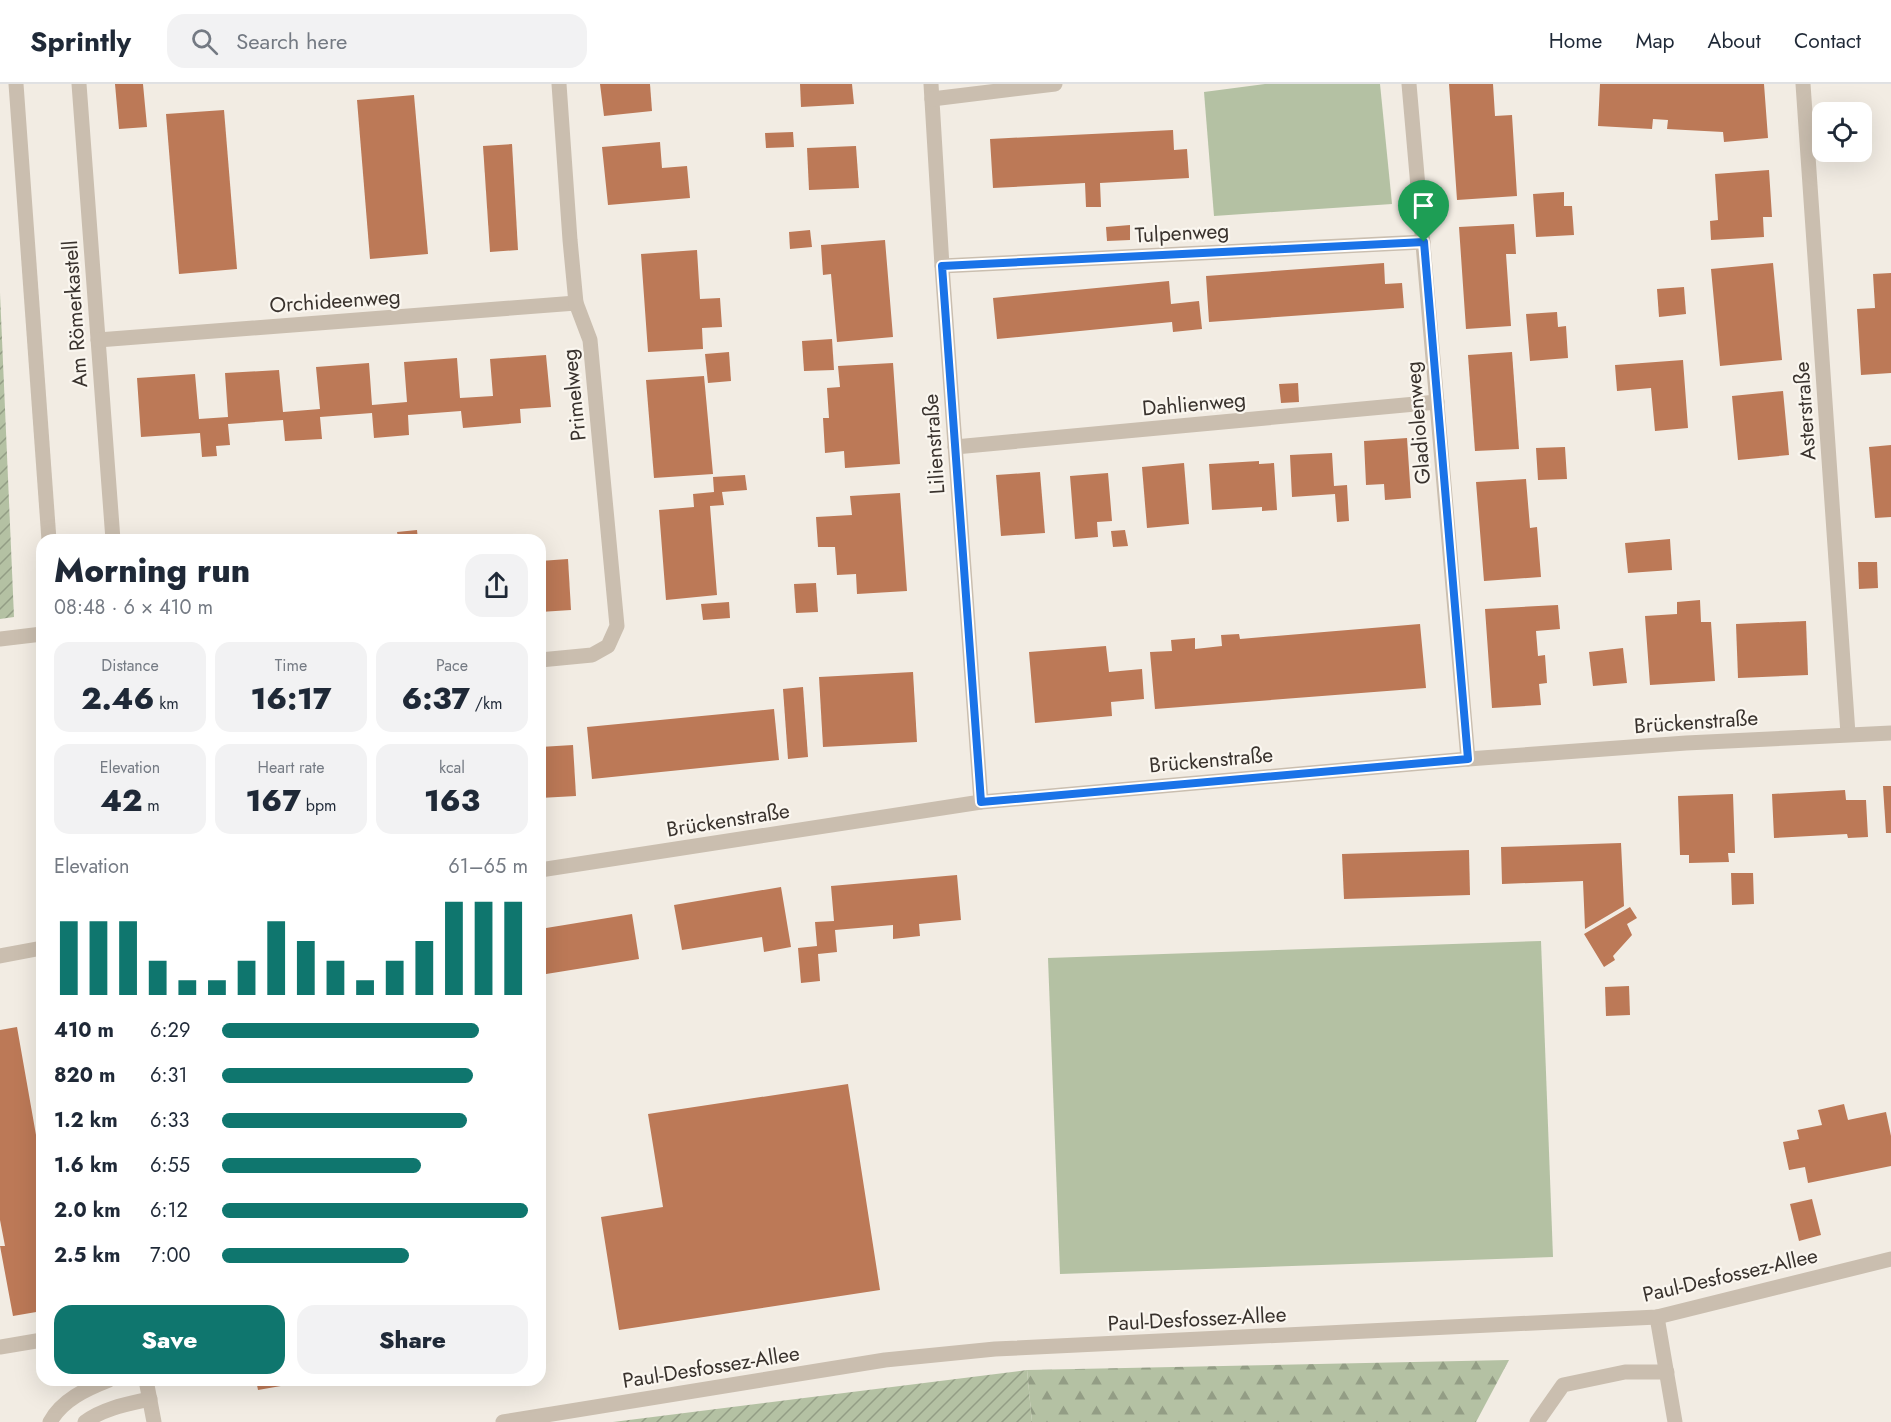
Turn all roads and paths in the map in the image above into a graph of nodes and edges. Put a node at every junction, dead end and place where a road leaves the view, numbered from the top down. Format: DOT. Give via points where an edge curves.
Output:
graph roads {
  1 [pos="16,84"];
  2 [pos="79,84"];
  3 [pos="560,84"];
  4 [pos="1055,84"];
  5 [pos="1409,84"];
  6 [pos="1803,84"];
  7 [pos="932,92"];
  8 [pos="1424,242"];
  9 [pos="942,266"];
  10 [pos="576,303"];
  11 [pos="98,340"];
  12 [pos="1437,402"];
  13 [pos="955,447"];
  14 [pos="49,534"];
  15 [pos="113,534"];
  16 [pos="36,635"];
  17 [pos="0,639"];
  18 [pos="546,659"];
  19 [pos="1891,733"];
  20 [pos="1848,734"];
  21 [pos="1468,759"];
  22 [pos="981,802"];
  23 [pos="546,869"];
  24 [pos="36,949"];
  25 [pos="0,956"];
  26 [pos="1891,1259"];
  27 [pos="1657,1317"];
  28 [pos="36,1341"];
  29 [pos="0,1347"];
  30 [pos="1667,1372"];
  31 [pos="94,1386"];
  32 [pos="147,1386"];
  33 [pos="150,1399"];
  34 [pos="50,1422"];
  35 [pos="85,1422"];
  36 [pos="154,1422"];
  37 [pos="503,1422"];
  38 [pos="1537,1422"];
  39 [pos="1675,1422"];
  1 -- 14 [label="street"];
  2 -- 11 [label="street, Am Römerkastell"];
  3 -- 10 [label="street, Primelweg"];
  4 -- 7 [label="street"];
  5 -- 8 [label="street, Gladiolenweg"];
  6 -- 20 [label="street, Asterstraße"];
  7 -- 9 [label="street, Lilienstraße"];
  8 -- 9 [label="street, Tulpenweg"];
  8 -- 12 [label="street, Gladiolenweg"];
  9 -- 13 [label="street, Lilienstraße"];
  10 -- 11 [label="street, Orchideenweg"];
  10 -- 18 [label="street, Primelweg" via="590,340 618,626 608,646 592,655"];
  11 -- 15 [label="street, Am Römerkastell"];
  12 -- 13 [label="street, Dahlienweg"];
  12 -- 21 [label="street, Gladiolenweg"];
  13 -- 22 [label="street, Lilienstraße"];
  16 -- 17 [label="street"];
  19 -- 20 [label="street, Brückenstraße"];
  20 -- 21 [label="street, Brückenstraße"];
  21 -- 22 [label="street, Brückenstraße"];
  22 -- 23 [label="street, Brückenstraße"];
  24 -- 25 [label="street"];
  26 -- 27 [label="street, Paul-Desfossez-Allee"];
  27 -- 30 [label="street"];
  27 -- 37 [label="street, Paul-Desfossez-Allee" via="995,1349 885,1360"];
  28 -- 29 [label="street"];
  30 -- 38 [label="street" via="1625,1372 1563,1385"];
  30 -- 39 [label="street"];
  31 -- 34 [label="street" via="70,1401"];
  32 -- 33 [label="street"];
  33 -- 35 [label="street" via="117,1406"];
  33 -- 36 [label="street"];
}
